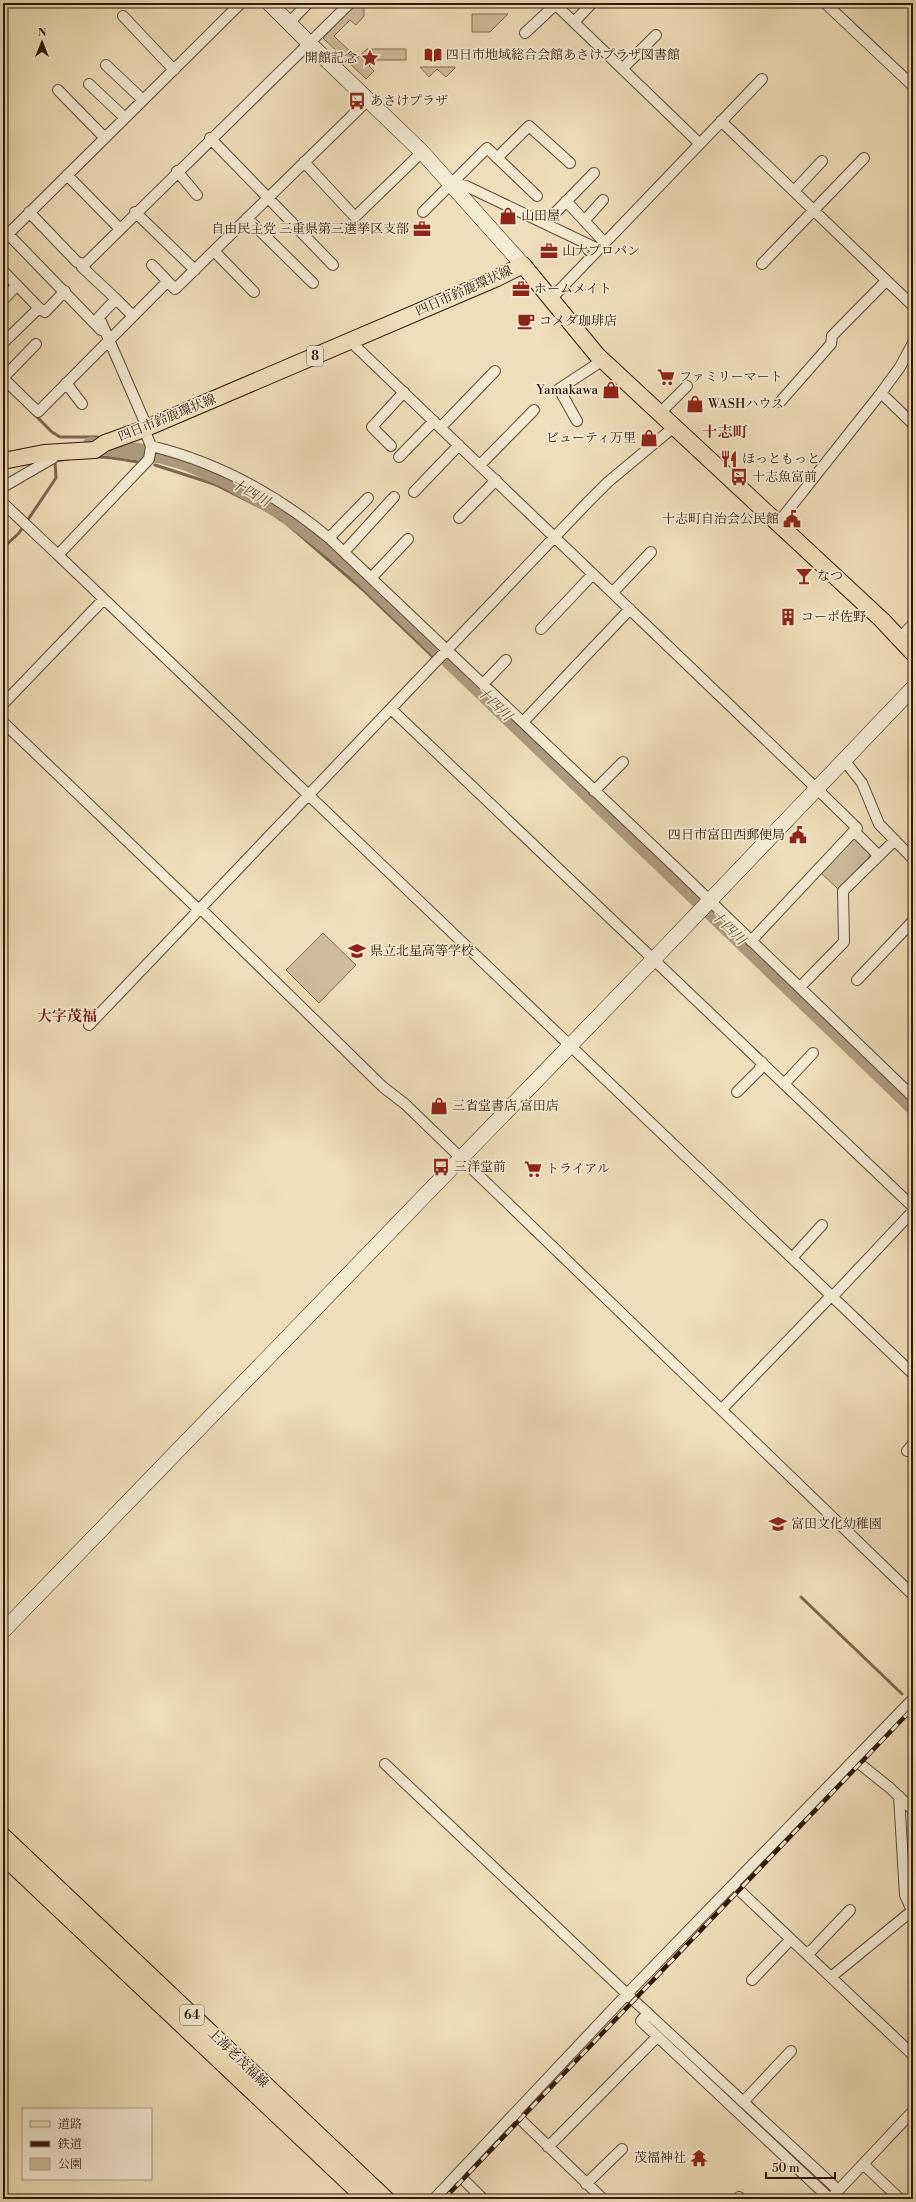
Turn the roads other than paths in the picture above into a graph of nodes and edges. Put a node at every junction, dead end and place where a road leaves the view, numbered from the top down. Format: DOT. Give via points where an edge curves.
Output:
graph roads {
  1 [pos="241,3"];
  2 [pos="269,3"];
  3 [pos="308,3"];
  4 [pos="350,3"];
  5 [pos="592,3"];
  6 [pos="555,4"];
  7 [pos="830,5"];
  8 [pos="123,16"];
  9 [pos="574,22"];
  10 [pos="289,23"];
  11 [pos="525,33"];
  12 [pos="656,35"];
  13 [pos="310,44"];
  14 [pos="106,65"];
  15 [pos="623,68"];
  16 [pos="174,70"];
  17 [pos="762,78"];
  18 [pos="89,84"];
  19 [pos="913,86"];
  20 [pos="58,90"];
  21 [pos="143,100"];
  22 [pos="368,100"];
  23 [pos="125,118"];
  24 [pos="721,121"];
  25 [pos="106,136"];
  26 [pos="210,138"];
  27 [pos="699,143"];
  28 [pos="422,152"];
  29 [pos="497,158"];
  30 [pos="864,158"];
  31 [pos="822,161"];
  32 [pos="304,162"];
  33 [pos="570,163"];
  34 [pos="176,171"];
  35 [pos="594,173"];
  36 [pos="67,175"];
  37 [pos="452,183"];
  38 [pos="794,191"];
  39 [pos="197,195"];
  40 [pos="537,196"];
  41 [pos="267,198"];
  42 [pos="603,200"];
  43 [pos="566,201"];
  44 [pos="814,211"];
  45 [pos="29,212"];
  46 [pos="135,212"];
  47 [pos="423,212"];
  48 [pos="553,215"];
  49 [pos="247,218"];
  50 [pos="585,220"];
  51 [pos="119,228"];
  52 [pos="5,236"];
  53 [pos="601,246"];
  54 [pos="214,251"];
  55 [pos="84,264"];
  56 [pos="762,264"];
  57 [pos="152,265"];
  58 [pos="333,265"];
  59 [pos="523,265"];
  60 [pos="195,270"];
  61 [pos="3,271"];
  62 [pos="886,281"];
  63 [pos="167,282"];
  64 [pos="312,283"];
  65 [pos="17,285"];
  66 [pos="65,291"];
  67 [pos="254,292"];
  68 [pos="551,299"];
  69 [pos="3,300"];
  70 [pos="116,300"];
  71 [pos="913,306"];
  72 [pos="39,308"];
  73 [pos="133,316"];
  74 [pos="110,338"];
  75 [pos="350,341"];
  76 [pos="913,342"];
  77 [pos="3,344"];
  78 [pos="36,344"];
  79 [pos="603,360"];
  80 [pos="495,371"];
  81 [pos="3,378"];
  82 [pos="66,383"];
  83 [pos="687,386"];
  84 [pos="404,392"];
  85 [pos="881,393"];
  86 [pos="780,402"];
  87 [pos="82,404"];
  88 [pos="534,410"];
  89 [pos="660,413"];
  90 [pos="577,421"];
  91 [pos="438,424"];
  92 [pos="913,424"];
  93 [pos="674,427"];
  94 [pos="146,428"];
  95 [pos="459,445"];
  96 [pos="151,446"];
  97 [pos="390,446"];
  98 [pos="58,451"];
  99 [pos="399,457"];
  100 [pos="3,461"];
  101 [pos="480,465"];
  102 [pos="496,480"];
  103 [pos="3,487"];
  104 [pos="414,492"];
  105 [pos="394,497"];
  106 [pos="368,498"];
  107 [pos="3,503"];
  108 [pos="459,518"];
  109 [pos="778,522"];
  110 [pos="329,538"];
  111 [pos="554,538"];
  112 [pos="408,539"];
  113 [pos="344,552"];
  114 [pos="651,552"];
  115 [pos="58,555"];
  116 [pos="593,574"];
  117 [pos="372,577"];
  118 [pos="612,592"];
  119 [pos="104,598"];
  120 [pos="630,609"];
  121 [pos="913,624"];
  122 [pos="541,629"];
  123 [pos="898,640"];
  124 [pos="447,650"];
  125 [pos="913,653"];
  126 [pos="506,660"];
  127 [pos="484,684"];
  128 [pos="913,688"];
  129 [pos="3,704"];
  130 [pos="391,709"];
  131 [pos="3,722"];
  132 [pos="523,722"];
  133 [pos="844,760"];
  134 [pos="623,762"];
  135 [pos="817,789"];
  136 [pos="594,792"];
  137 [pos="309,794"];
  138 [pos="854,831"];
  139 [pos="895,840"];
  140 [pos="911,853"];
  141 [pos="878,855"];
  142 [pos="709,902"];
  143 [pos="200,909"];
  144 [pos="913,921"];
  145 [pos="751,941"];
  146 [pos="653,960"];
  147 [pos="857,980"];
  148 [pos="800,987"];
  149 [pos="89,1025"];
  150 [pos="570,1046"];
  151 [pos="813,1053"];
  152 [pos="762,1062"];
  153 [pos="784,1084"];
  154 [pos="737,1092"];
  155 [pos="913,1096"];
  156 [pos="460,1160"];
  157 [pos="913,1207"];
  158 [pos="913,1211"];
  159 [pos="822,1225"];
  160 [pos="792,1258"];
  161 [pos="832,1295"];
  162 [pos="913,1374"];
  163 [pos="722,1409"];
  164 [pos="913,1595"];
  165 [pos="4,1628"];
  166 [pos="913,1699"];
  167 [pos="385,1764"];
  168 [pos="860,1764"];
  169 [pos="899,1796"];
  170 [pos="913,1810"];
  171 [pos="3,1836"];
  172 [pos="3,1856"];
  173 [pos="739,1890"];
  174 [pos="850,1910"];
  175 [pos="912,1912"];
  176 [pos="791,1939"];
  177 [pos="806,1953"];
  178 [pos="831,1977"];
  179 [pos="752,1980"];
  180 [pos="627,1994"];
  181 [pos="646,2015"];
  182 [pos="657,2037"];
  183 [pos="791,2051"];
  184 [pos="913,2055"];
  185 [pos="743,2102"];
  186 [pos="913,2111"];
  187 [pos="520,2119"];
  188 [pos="310,2146"];
  189 [pos="548,2147"];
  190 [pos="622,2149"];
  191 [pos="863,2164"];
  192 [pos="458,2174"];
  193 [pos="586,2184"];
  194 [pos="833,2195"];
  195 [pos="380,2198"];
  196 [pos="354,2199"];
  197 [pos="434,2199"];
  198 [pos="483,2199"];
  199 [pos="602,2199"];
  200 [pos="900,2199"];
  1 -- 16 [label="street"];
  2 -- 10 [label="street"];
  3 -- 10 [label="street"];
  4 -- 13 [label="street"];
  5 -- 9 [label="street"];
  6 -- 9 [label="street"];
  6 -- 11 [label="street"];
  7 -- 19 [label="street"];
  8 -- 16 [label="street"];
  9 -- 15 [label="street"];
  10 -- 13 [label="street"];
  12 -- 15 [label="street"];
  13 -- 22 [label="street"];
  13 -- 26 [label="street"];
  14 -- 21 [label="street"];
  15 -- 27 [label="street"];
  16 -- 21 [label="street"];
  17 -- 24 [label="street"];
  18 -- 23 [label="street"];
  20 -- 25 [label="street" via="101,134"];
  21 -- 23 [label="street"];
  22 -- 28 [label="street"];
  22 -- 32 [label="street"];
  23 -- 25 [label="street"];
  24 -- 27 [label="street"];
  24 -- 38 [label="street"];
  25 -- 36 [label="street"];
  26 -- 34 [label="street"];
  26 -- 41 [label="street"];
  27 -- 53 [label="street"];
  28 -- 32 [label="street" via="355,217"];
  28 -- 37 [label="street"];
  29 -- 33 [label="street" via="529,126"];
  29 -- 37 [label="street" via="487,148"];
  29 -- 40 [label="street"];
  30 -- 44 [label="street"];
  31 -- 38 [label="street"];
  32 -- 41 [label="street"];
  34 -- 39 [label="street"];
  34 -- 46 [label="street"];
  35 -- 43 [label="street"];
  36 -- 45 [label="street"];
  36 -- 51 [label="street"];
  37 -- 47 [label="street"];
  37 -- 53 [label="street" via="466,186"];
  37 -- 59 [label="street"];
  38 -- 44 [label="street"];
  41 -- 49 [label="street"];
  41 -- 58 [label="street"];
  42 -- 50 [label="street"];
  43 -- 48 [label="street"];
  43 -- 50 [label="street"];
  44 -- 56 [label="street"];
  44 -- 62 [label="street"];
  45 -- 52 [label="street"];
  45 -- 55 [label="street" via="77,262"];
  46 -- 51 [label="street"];
  46 -- 60 [label="street"];
  49 -- 54 [label="street"];
  49 -- 64 [label="street"];
  50 -- 53 [label="street"];
  51 -- 55 [label="street"];
  52 -- 66 [label="street"];
  53 -- 68 [label="street"];
  54 -- 60 [label="street"];
  54 -- 67 [label="street"];
  55 -- 70 [label="street" via="82,267"];
  57 -- 63 [label="street"];
  59 -- 68 [label="main road, 四日市鈴鹿環状線"];
  59 -- 75 [label="main road, 四日市鈴鹿環状線 / 8"];
  60 -- 63 [label="street" via="175,289"];
  61 -- 65 [label="street"];
  62 -- 71 [label="street"];
  62 -- 86 [label="street" via="832,336 831,344"];
  63 -- 73 [label="street"];
  65 -- 69 [label="street"];
  65 -- 72 [label="street"];
  66 -- 72 [label="street" via="45,312"];
  66 -- 74 [label="street"];
  68 -- 79 [label="main road, 四日市鈴鹿環状線"];
  70 -- 73 [label="street"];
  70 -- 74 [label="street" via="99,317"];
  72 -- 77 [label="street"];
  73 -- 74 [label="street"];
  74 -- 82 [label="street"];
  74 -- 94 [label="street"];
  75 -- 84 [label="street"];
  75 -- 94 [label="main road, 四日市鈴鹿環状線 / 8"];
  76 -- 85 [label="street" via="900,367"];
  78 -- 81 [label="street"];
  79 -- 89 [label="main road, 四日市鈴鹿環状線"];
  79 -- 90 [label="street" via="559,389"];
  80 -- 91 [label="street"];
  81 -- 82 [label="street" via="38,412"];
  82 -- 87 [label="street"];
  83 -- 89 [label="street"];
  84 -- 91 [label="street"];
  84 -- 97 [label="street" via="372,427"];
  85 -- 92 [label="street"];
  85 -- 109 [label="street"];
  88 -- 101 [label="street"];
  89 -- 93 [label="main road, 四日市鈴鹿環状線"];
  91 -- 95 [label="street"];
  91 -- 99 [label="street"];
  93 -- 109 [label="main road, 四日市鈴鹿環状線"];
  93 -- 111 [label="street" via="608,482"];
  94 -- 96 [label="street"];
  94 -- 98 [label="main road, 四日市鈴鹿環状線 / 8" via="100,446"];
  95 -- 101 [label="street"];
  95 -- 104 [label="street"];
  96 -- 110 [label="street" via="203,463 262,490 301,515"];
  96 -- 115 [label="street" via="149,459"];
  98 -- 100 [label="main road, 四日市鈴鹿環状線 / 8"];
  98 -- 103 [label="street" via="53,458"];
  101 -- 102 [label="street"];
  102 -- 108 [label="street"];
  102 -- 111 [label="street"];
  105 -- 113 [label="street"];
  106 -- 110 [label="street"];
  107 -- 115 [label="street"];
  109 -- 123 [label="main road, 四日市鈴鹿環状線" via="832,576 882,620"];
  110 -- 113 [label="street"];
  111 -- 116 [label="street"];
  111 -- 124 [label="street"];
  112 -- 117 [label="street"];
  113 -- 117 [label="street"];
  114 -- 118 [label="street"];
  115 -- 119 [label="street"];
  116 -- 118 [label="street"];
  116 -- 122 [label="street"];
  117 -- 124 [label="street"];
  118 -- 120 [label="street"];
  119 -- 129 [label="street"];
  119 -- 137 [label="street"];
  120 -- 132 [label="street"];
  120 -- 135 [label="street"];
  121 -- 123 [label="street"];
  123 -- 125 [label="main road, 四日市鈴鹿環状線"];
  124 -- 127 [label="street"];
  124 -- 130 [label="street"];
  126 -- 127 [label="street"];
  127 -- 132 [label="street"];
  128 -- 133 [label="street"];
  130 -- 137 [label="street"];
  130 -- 146 [label="street"];
  131 -- 143 [label="street"];
  132 -- 136 [label="street"];
  133 -- 135 [label="street"];
  133 -- 139 [label="street" via="862,783 879,824"];
  134 -- 136 [label="street"];
  135 -- 138 [label="street" via="857,828"];
  135 -- 142 [label="street"];
  136 -- 142 [label="street"];
  137 -- 143 [label="street"];
  137 -- 150 [label="street"];
  138 -- 141 [label="street"];
  138 -- 145 [label="street"];
  139 -- 140 [label="street"];
  139 -- 141 [label="street"];
  141 -- 148 [label="street" via="843,891 844,942"];
  142 -- 145 [label="street"];
  142 -- 146 [label="street"];
  143 -- 149 [label="street"];
  143 -- 156 [label="street"];
  144 -- 147 [label="street"];
  145 -- 148 [label="street"];
  146 -- 150 [label="street"];
  146 -- 152 [label="street"];
  148 -- 155 [label="street"];
  150 -- 156 [label="street"];
  150 -- 160 [label="street"];
  151 -- 153 [label="street"];
  152 -- 153 [label="street"];
  152 -- 154 [label="street" via="759,1070"];
  153 -- 157 [label="street"];
  156 -- 163 [label="street"];
  156 -- 165 [label="street"];
  158 -- 161 [label="street"];
  159 -- 160 [label="street"];
  160 -- 161 [label="street"];
  161 -- 162 [label="street"];
  161 -- 163 [label="street"];
  163 -- 164 [label="street"];
  166 -- 180 [label="street"];
  167 -- 180 [label="street"];
  168 -- 169 [label="street"];
  169 -- 170 [label="street"];
  169 -- 175 [label="street" via="905,1896"];
  171 -- 195 [label="main road, 上海老茂福線 / 64"];
  172 -- 188 [label="main road, 上海老茂福線 / 64"];
  173 -- 176 [label="street"];
  174 -- 177 [label="street" via="812,1950"];
  175 -- 178 [label="street"];
  176 -- 177 [label="street"];
  176 -- 179 [label="street"];
  177 -- 178 [label="street"];
  178 -- 184 [label="street"];
  180 -- 181 [label="street"];
  180 -- 192 [label="street"];
  181 -- 182 [label="street" via="641,2021"];
  181 -- 185 [label="street"];
  182 -- 189 [label="street"];
  182 -- 194 [label="street"];
  183 -- 185 [label="street"];
  185 -- 194 [label="street"];
  186 -- 191 [label="street"];
  187 -- 189 [label="street"];
  188 -- 195 [label="main road, 上海老茂福線 / 64"];
  188 -- 196 [label="main road" via="312,2156"];
  189 -- 193 [label="street"];
  190 -- 193 [label="street"];
  191 -- 194 [label="street"];
  191 -- 200 [label="street"];
  192 -- 197 [label="street"];
  192 -- 198 [label="street"];
  193 -- 199 [label="street"];
}
